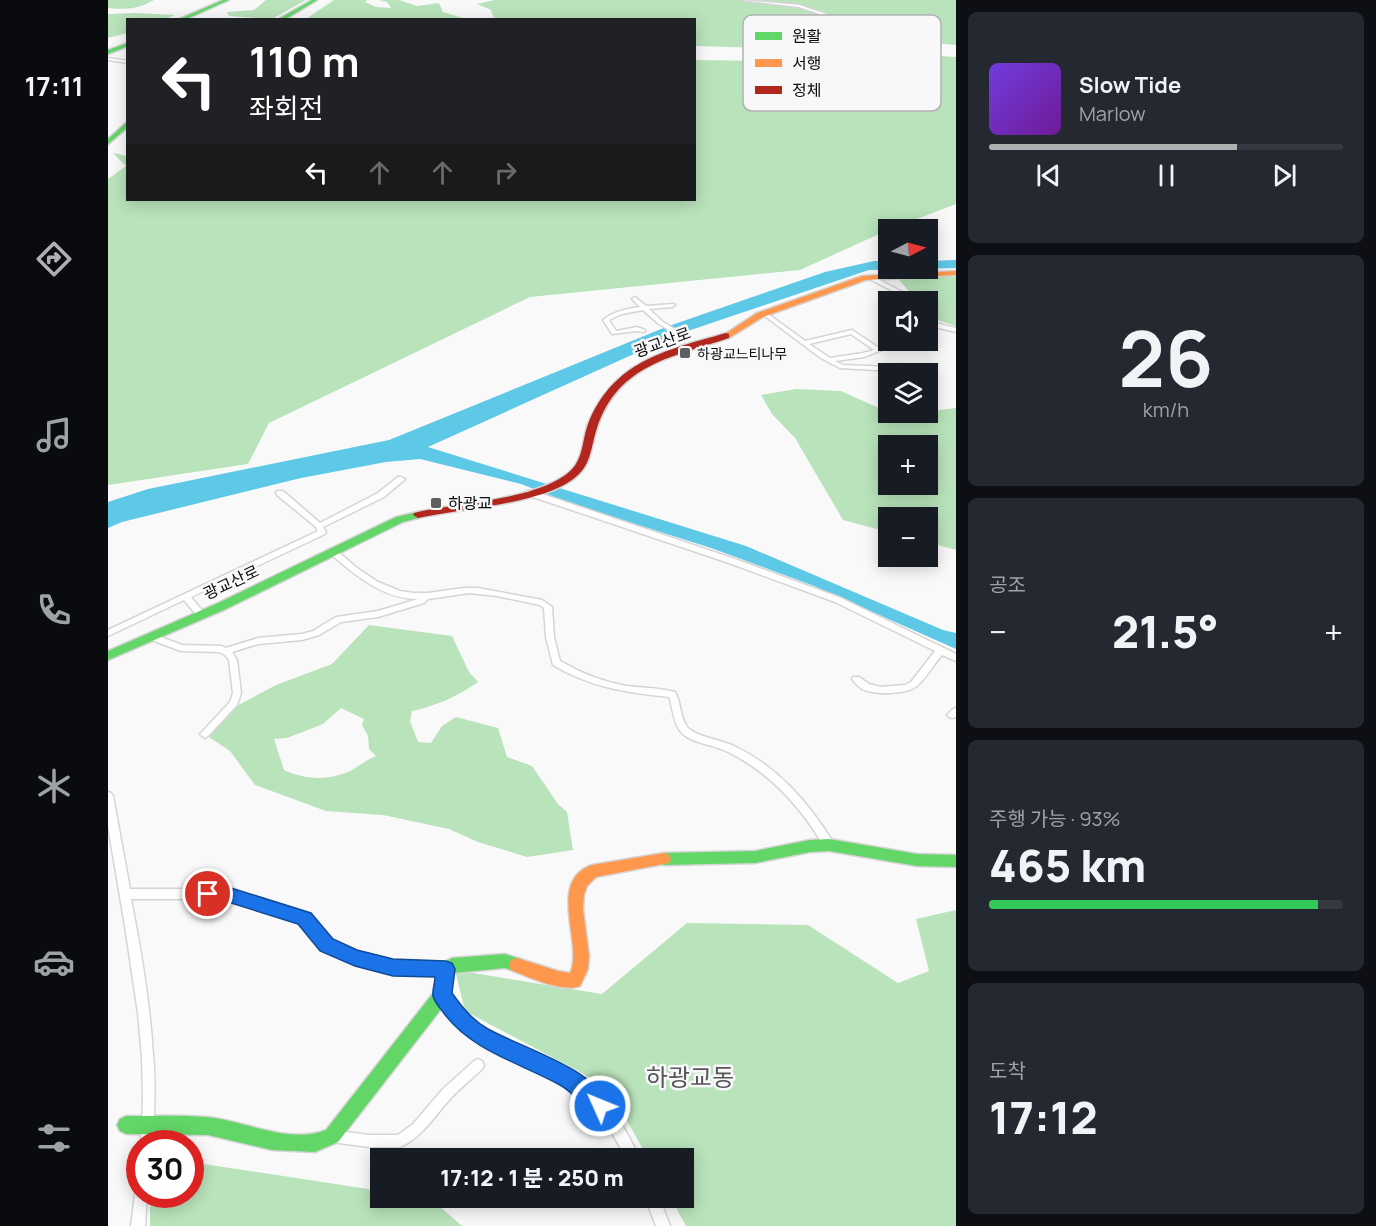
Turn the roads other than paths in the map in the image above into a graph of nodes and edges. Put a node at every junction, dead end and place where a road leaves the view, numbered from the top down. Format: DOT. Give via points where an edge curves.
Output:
graph roads {
  1 [pos="227,0"];
  2 [pos="234,0"];
  3 [pos="315,0"];
  4 [pos="321,0"];
  5 [pos="744,0"];
  6 [pos="824,14"];
  7 [pos="183,18"];
  8 [pos="191,18"];
  9 [pos="283,18"];
  10 [pos="289,18"];
  11 [pos="126,43"];
  12 [pos="108,50"];
  13 [pos="108,59"];
  14 [pos="126,62"];
  15 [pos="126,114"];
  16 [pos="126,125"];
  17 [pos="108,130"];
  18 [pos="108,142"];
  19 [pos="956,273"];
  20 [pos="870,277"];
  21 [pos="896,291"];
  22 [pos="635,299"];
  23 [pos="672,305"];
  24 [pos="645,309"];
  25 [pos="764,313"];
  26 [pos="938,326"];
  27 [pos="956,330"];
  28 [pos="643,331"];
  29 [pos="682,336"];
  30 [pos="805,343"];
  31 [pos="828,360"];
  32 [pos="878,367"];
  33 [pos="401,479"];
  34 [pos="534,493"];
  35 [pos="280,494"];
  36 [pos="319,526"];
  37 [pos="332,551"];
  38 [pos="425,596"];
  39 [pos="186,597"];
  40 [pos="201,615"];
  41 [pos="108,633"];
  42 [pos="152,636"];
  43 [pos="225,651"];
  44 [pos="940,651"];
  45 [pos="108,656"];
  46 [pos="956,658"];
  47 [pos="856,679"];
  48 [pos="205,734"];
  49 [pos="108,796"];
  50 [pos="829,845"];
  51 [pos="956,861"];
  52 [pos="125,894"];
  53 [pos="446,969"];
  54 [pos="442,995"];
  55 [pos="478,1065"];
  56 [pos="148,1124"];
  57 [pos="126,1125"];
  58 [pos="148,1130"];
  59 [pos="332,1136"];
  60 [pos="628,1148"];
  61 [pos="140,1208"];
  62 [pos="656,1208"];
  63 [pos="138,1226"];
  64 [pos="663,1226"];
  1 -- 7 [label="main road"];
  2 -- 8 [label="main road"];
  3 -- 9 [label="main road"];
  4 -- 10 [label="main road"];
  5 -- 6 [label="street" via="799,6"];
  11 -- 12 [label="main road"];
  13 -- 14 [label="street"];
  15 -- 17 [label="main road"];
  16 -- 18 [label="main road"];
  19 -- 20 [label="main road, 광교산로"];
  20 -- 21 [label="street"];
  20 -- 25 [label="main road, 광교산로"];
  22 -- 24 [label="street"];
  23 -- 24 [label="street"];
  24 -- 28 [label="street" via="606,320 614,333 637,328"];
  24 -- 29 [label="street"];
  25 -- 30 [label="street"];
  25 -- 34 [label="main road, 광교산로" via="729,335 627,374 610,391 596,416 586,461 574,475"];
  26 -- 27 [label="street"];
  30 -- 31 [label="street"];
  30 -- 31 [label="street" via="852,332 879,350"];
  31 -- 32 [label="street" via="842,367"];
  33 -- 36 [label="street" via="381,495"];
  34 -- 37 [label="main road, 광교산로" via="400,519"];
  34 -- 44 [label="street" via="838,600"];
  35 -- 36 [label="street"];
  36 -- 39 [label="street" via="322,529 318,535"];
  37 -- 38 [label="street" via="368,582 385,591"];
  37 -- 40 [label="main road, 광교산로"];
  38 -- 43 [label="street" via="378,614 339,619 302,637 258,641"];
  38 -- 50 [label="street" via="467,590 542,603 548,607 556,663 607,687 672,694 687,732 732,749 784,783 815,820"];
  39 -- 40 [label="street"];
  39 -- 41 [label="street"];
  40 -- 42 [label="main road, 광교산로"];
  42 -- 43 [label="street" via="181,648"];
  42 -- 45 [label="main road, 광교산로"];
  43 -- 48 [label="street" via="233,660 237,693 234,703"];
  44 -- 46 [label="street"];
  44 -- 47 [label="street" via="914,684 906,688 881,690 866,687"];
  49 -- 52 [label="street"];
  50 -- 51 [label="main road" via="916,860"];
  50 -- 53 [label="main road" via="755,857 653,859 592,871 578,888 575,917 581,947 579,975 574,981 505,961 452,965"];
  52 -- 53 [label="street" via="228,894 304,918 327,945 355,957 393,968"];
  52 -- 56 [label="street" via="147,1035"];
  53 -- 54 [label="main road"];
  54 -- 59 [label="main road"];
  54 -- 60 [label="street" via="458,1018 479,1034 586,1091 614,1121"];
  55 -- 59 [label="street" via="400,1141"];
  56 -- 57 [label="main road"];
  56 -- 58 [label="street"];
  56 -- 59 [label="main road" via="208,1126 272,1141 315,1143"];
  61 -- 63 [label="street"];
  62 -- 64 [label="street"];
}
